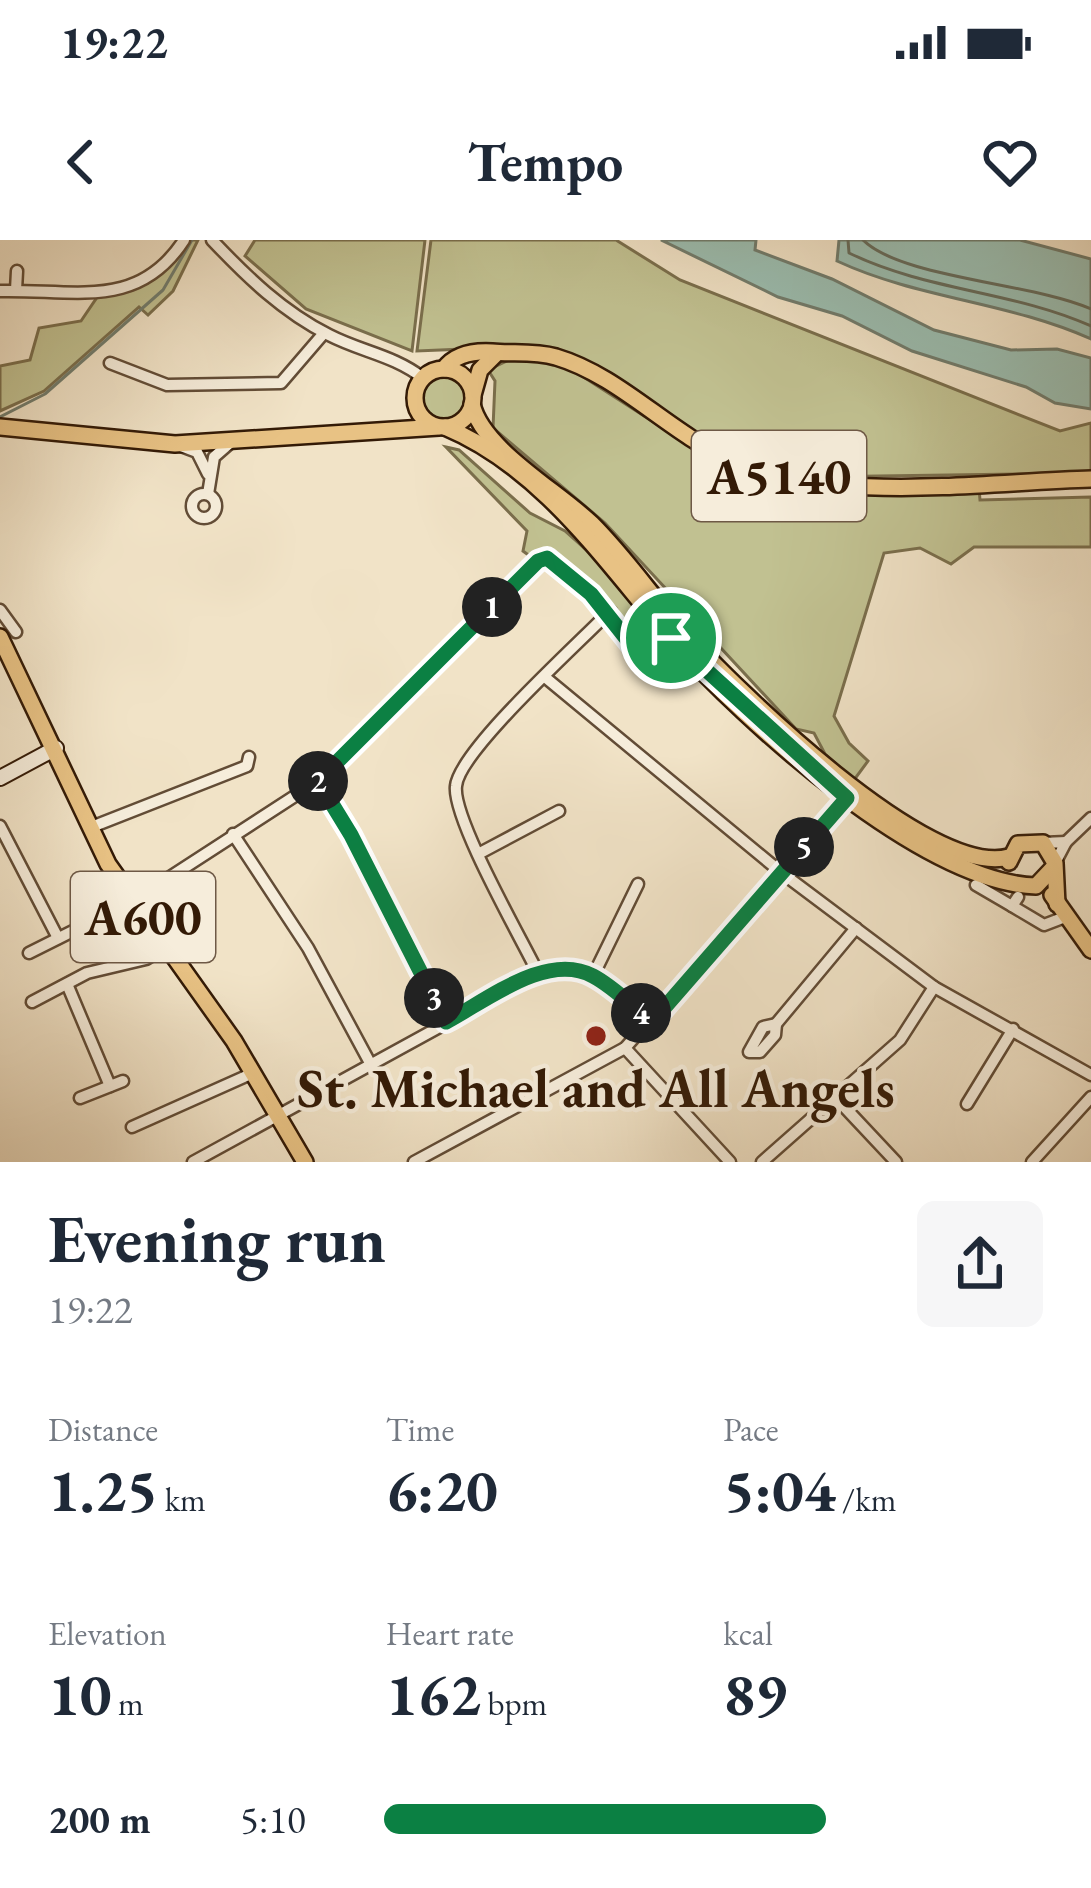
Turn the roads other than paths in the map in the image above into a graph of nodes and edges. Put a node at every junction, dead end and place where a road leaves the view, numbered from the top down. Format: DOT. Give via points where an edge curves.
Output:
graph roads {
  1 [pos="184,240"];
  2 [pos="212,240"];
  3 [pos="16,271"];
  4 [pos="16,290"];
  5 [pos="0,291"];
  6 [pos="324,333"];
  7 [pos="497,353"];
  8 [pos="110,363"];
  9 [pos="444,369"];
  10 [pos="419,386"];
  11 [pos="473,399"];
  12 [pos="0,427"];
  13 [pos="442,427"];
  14 [pos="380,430"];
  15 [pos="85,434"];
  16 [pos="280,438"];
  17 [pos="230,443"];
  18 [pos="175,444"];
  19 [pos="209,477"];
  20 [pos="1091,479"];
  21 [pos="208,494"];
  22 [pos="0,610"];
  23 [pos="609,613"];
  24 [pos="7,637"];
  25 [pos="671,638"];
  26 [pos="546,678"];
  27 [pos="56,748"];
  28 [pos="249,757"];
  29 [pos="0,778"];
  30 [pos="318,781"];
  31 [pos="847,798"];
  32 [pos="559,811"];
  33 [pos="1091,818"];
  34 [pos="0,826"];
  35 [pos="89,828"];
  36 [pos="233,834"];
  37 [pos="1066,842"];
  38 [pos="1042,843"];
  39 [pos="480,854"];
  40 [pos="1009,857"];
  41 [pos="1051,871"];
  42 [pos="782,873"];
  43 [pos="638,884"];
  44 [pos="976,885"];
  45 [pos="1016,894"];
  46 [pos="133,902"];
  47 [pos="1061,910"];
  48 [pos="856,928"];
  49 [pos="58,938"];
  50 [pos="166,947"];
  51 [pos="1091,950"];
  52 [pos="29,953"];
  53 [pos="538,974"];
  54 [pos="593,976"];
  55 [pos="67,983"];
  56 [pos="934,987"];
  57 [pos="32,1002"];
  58 [pos="446,1022"];
  59 [pos="652,1022"];
  60 [pos="776,1024"];
  61 [pos="1013,1029"];
  62 [pos="625,1048"];
  63 [pos="370,1063"];
  64 [pos="254,1073"];
  65 [pos="1091,1075"];
  66 [pos="123,1081"];
  67 [pos="110,1087"];
  68 [pos="1091,1097"];
  69 [pos="80,1098"];
  70 [pos="836,1098"];
  71 [pos="967,1104"];
  72 [pos="278,1115"];
  73 [pos="132,1127"];
  74 [pos="416,1161"];
  75 [pos="193,1162"];
  76 [pos="305,1162"];
  77 [pos="730,1162"];
  78 [pos="762,1162"];
  79 [pos="896,1162"];
  80 [pos="1032,1162"];
  1 -- 4 [label="street" via="162,272 119,290"];
  2 -- 6 [label="street" via="263,291"];
  3 -- 4 [label="street"];
  4 -- 5 [label="street"];
  6 -- 8 [label="street" via="280,382 167,385"];
  6 -- 10 [label="street" via="390,356"];
  7 -- 9 [label="main road, A5140" via="465,355"];
  7 -- 11 [label="main road" via="481,370"];
  7 -- 20 [label="main road, A5140" via="564,360 713,452 789,478"];
  9 -- 10 [label="main road"];
  9 -- 11 [label="main road" via="461,375"];
  10 -- 13 [label="main road" via="423,418"];
  10 -- 14 [label="main road" via="402,418"];
  11 -- 13 [label="main road" via="465,418"];
  11 -- 40 [label="main road" via="488,436 595,527 680,628 797,740 941,846 979,861"];
  12 -- 15 [label="main road"];
  13 -- 14 [label="main road"];
  13 -- 25 [label="main road" via="477,442 551,502"];
  14 -- 16 [label="main road"];
  15 -- 16 [label="main road"];
  15 -- 18 [label="main road"];
  16 -- 17 [label="main road"];
  17 -- 18 [label="main road"];
  17 -- 19 [label="street" via="215,453"];
  18 -- 19 [label="street" via="197,452"];
  19 -- 21 [label="street"];
  22 -- 24 [label="street"];
  23 -- 25 [label="street" via="637,652 651,654"];
  23 -- 26 [label="street"];
  23 -- 30 [label="street" via="556,561 538,561"];
  24 -- 27 [label="main road, A600"];
  25 -- 31 [label="main road"];
  26 -- 39 [label="street" via="461,767 456,796"];
  26 -- 42 [label="street"];
  27 -- 29 [label="street"];
  27 -- 35 [label="main road, A600"];
  28 -- 35 [label="street" via="247,766"];
  30 -- 36 [label="street"];
  30 -- 58 [label="street"];
  31 -- 42 [label="street"];
  31 -- 45 [label="main road" via="953,867"];
  32 -- 39 [label="street"];
  33 -- 37 [label="street"];
  34 -- 49 [label="street"];
  35 -- 46 [label="main road, A600"];
  36 -- 46 [label="street"];
  36 -- 63 [label="street"];
  37 -- 38 [label="street"];
  37 -- 41 [label="street"];
  38 -- 40 [label="main road" via="1018,844"];
  38 -- 41 [label="main road"];
  39 -- 53 [label="street"];
  40 -- 45 [label="main road"];
  41 -- 45 [label="main road"];
  41 -- 47 [label="main road"];
  42 -- 48 [label="street"];
  42 -- 59 [label="street"];
  43 -- 54 [label="street"];
  44 -- 45 [label="street"];
  45 -- 47 [label="street" via="1044,925"];
  46 -- 49 [label="street"];
  46 -- 50 [label="main road, A600"];
  47 -- 51 [label="main road"];
  48 -- 56 [label="street"];
  48 -- 60 [label="street"];
  49 -- 52 [label="street"];
  50 -- 55 [label="street"];
  50 -- 64 [label="main road, A600"];
  53 -- 54 [label="street"];
  53 -- 58 [label="street"];
  54 -- 59 [label="street"];
  55 -- 57 [label="street"];
  55 -- 67 [label="street"];
  56 -- 61 [label="street"];
  56 -- 70 [label="street" via="899,1040"];
  58 -- 63 [label="street"];
  59 -- 62 [label="street"];
  61 -- 65 [label="street"];
  61 -- 71 [label="street"];
  62 -- 74 [label="street"];
  62 -- 77 [label="street"];
  63 -- 72 [label="street"];
  64 -- 72 [label="main road, A600"];
  64 -- 73 [label="street"];
  66 -- 67 [label="street"];
  67 -- 69 [label="street"];
  68 -- 80 [label="street"];
  70 -- 78 [label="street"];
  70 -- 79 [label="street"];
  72 -- 75 [label="street"];
  72 -- 76 [label="main road, A600"];
}
